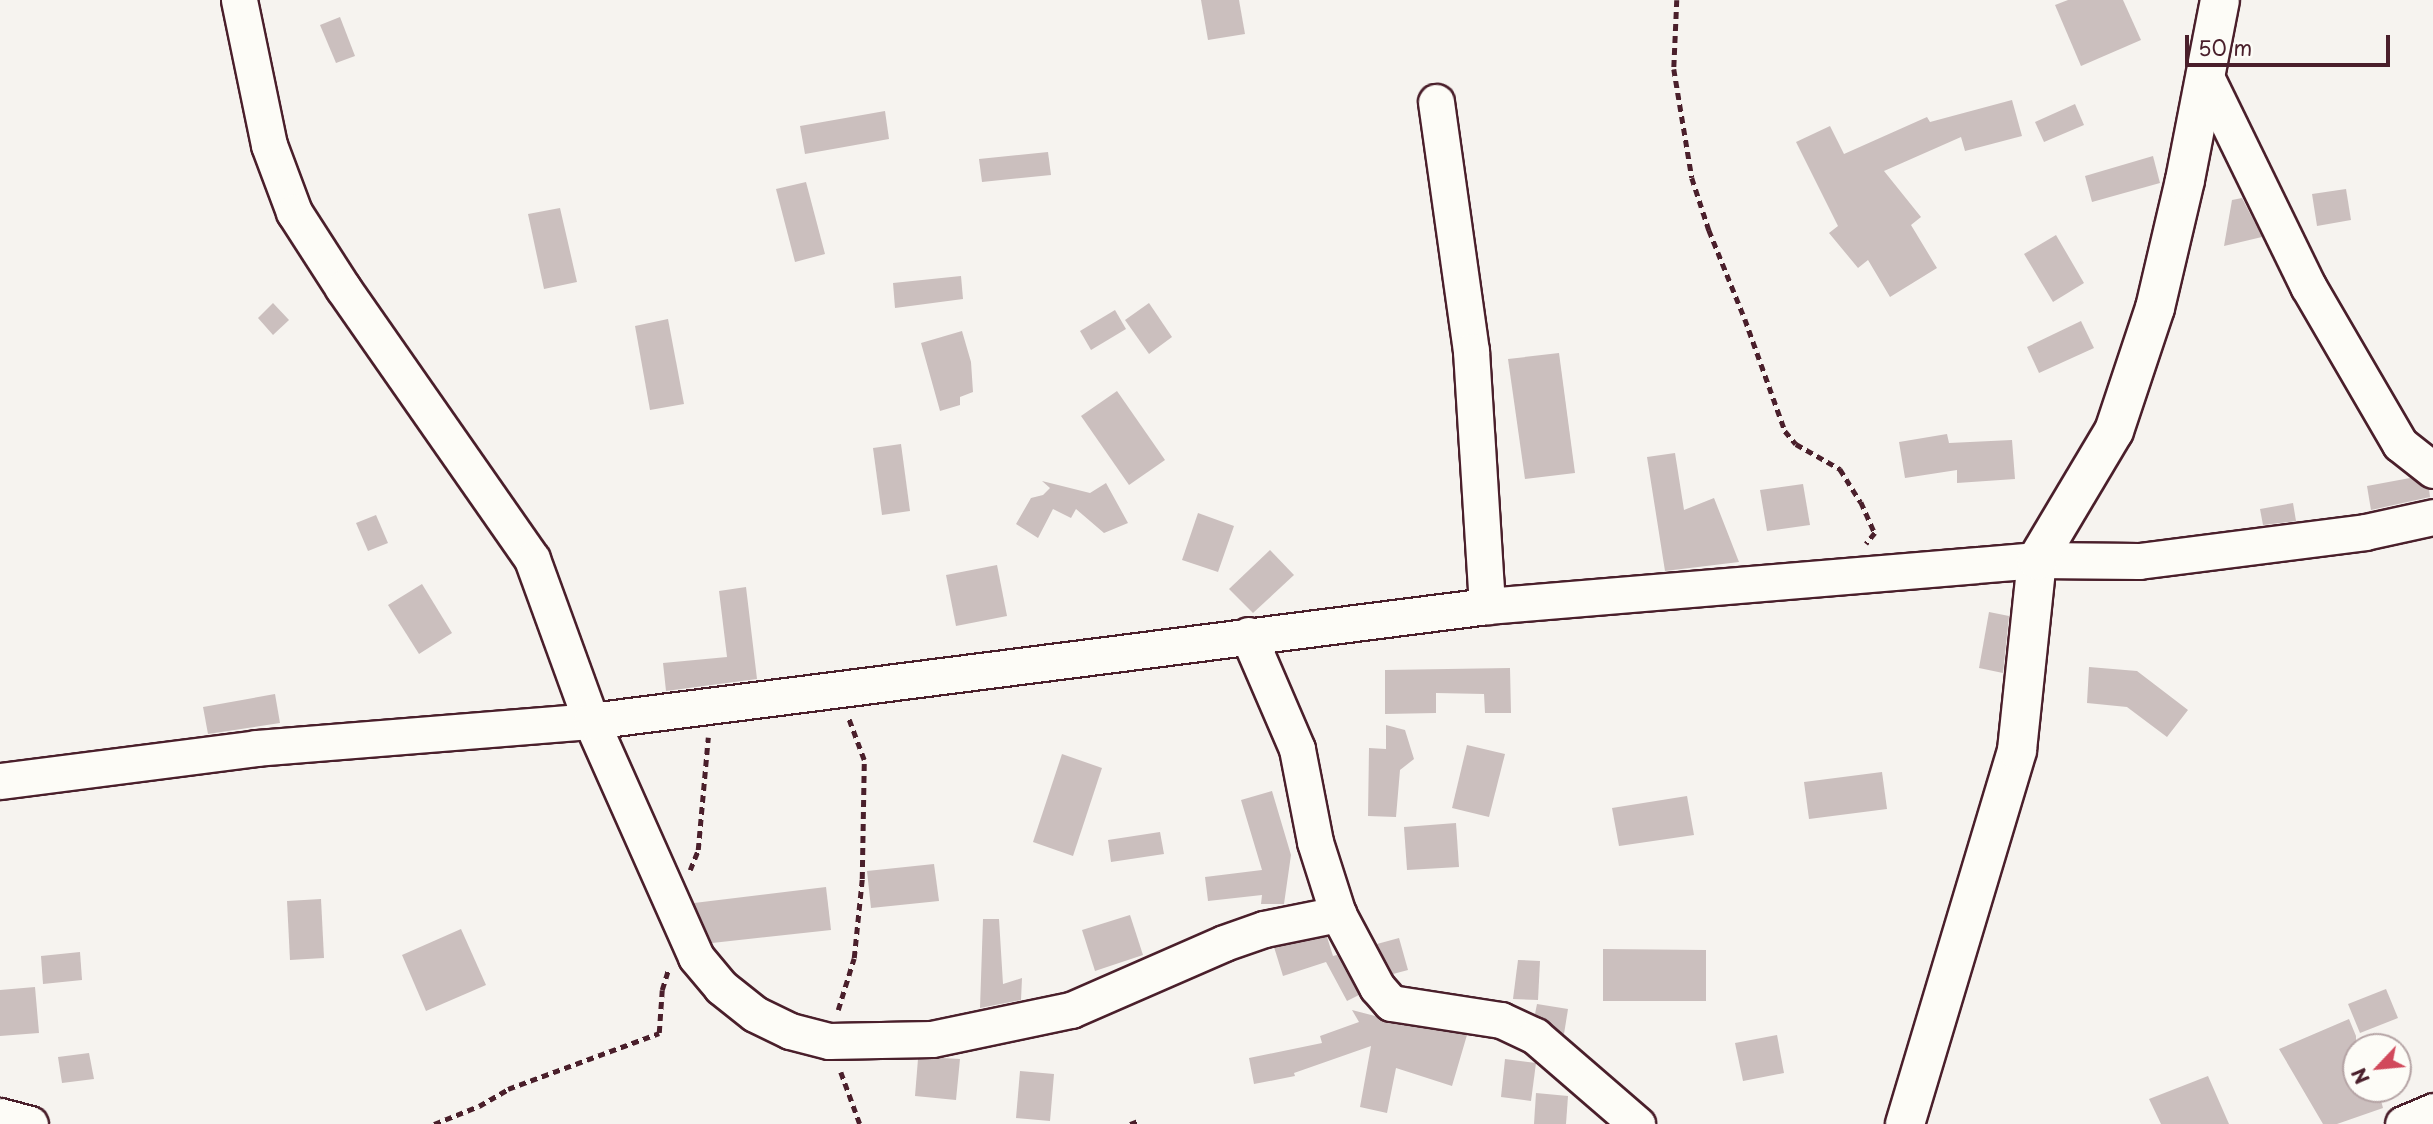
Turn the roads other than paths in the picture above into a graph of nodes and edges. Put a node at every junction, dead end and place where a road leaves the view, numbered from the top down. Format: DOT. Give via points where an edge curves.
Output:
graph roads {
  1 [pos="239,0"];
  2 [pos="2220,0"];
  3 [pos="2206,77"];
  4 [pos="1436,102"];
  5 [pos="2433,470"];
  6 [pos="2433,517"];
  7 [pos="2037,560"];
  8 [pos="1487,606"];
  9 [pos="1248,635"];
  10 [pos="591,721"];
  11 [pos="0,781"];
  12 [pos="1338,914"];
  13 [pos="2433,1111"];
  14 [pos="0,1116"];
  15 [pos="30,1124"];
  16 [pos="1637,1124"];
  17 [pos="1905,1124"];
  18 [pos="2403,1124"];
  1 -- 10 [label="street" via="269,145 294,212 532,559"];
  2 -- 3 [label="main road"];
  3 -- 5 [label="street" via="2308,286 2400,444"];
  3 -- 7 [label="main road" via="2155,308 2114,431"];
  4 -- 8 [label="street" via="1471,351"];
  6 -- 7 [label="street" via="2365,532 2139,561"];
  7 -- 8 [label="street"];
  7 -- 17 [label="main road" via="2017,750"];
  8 -- 9 [label="street"];
  9 -- 10 [label="street"];
  9 -- 12 [label="street" via="1297,749 1315,842"];
  10 -- 11 [label="street" via="256,748"];
  10 -- 12 [label="street" via="696,957 720,986 755,1014 790,1031 829,1041 932,1039 1046,1017 1095,1001 1224,943 1264,929"];
  12 -- 16 [label="street" via="1377,987 1391,1003 1501,1020 1535,1036"];
  13 -- 18 [label="street"];
  14 -- 15 [label="street"];
}
